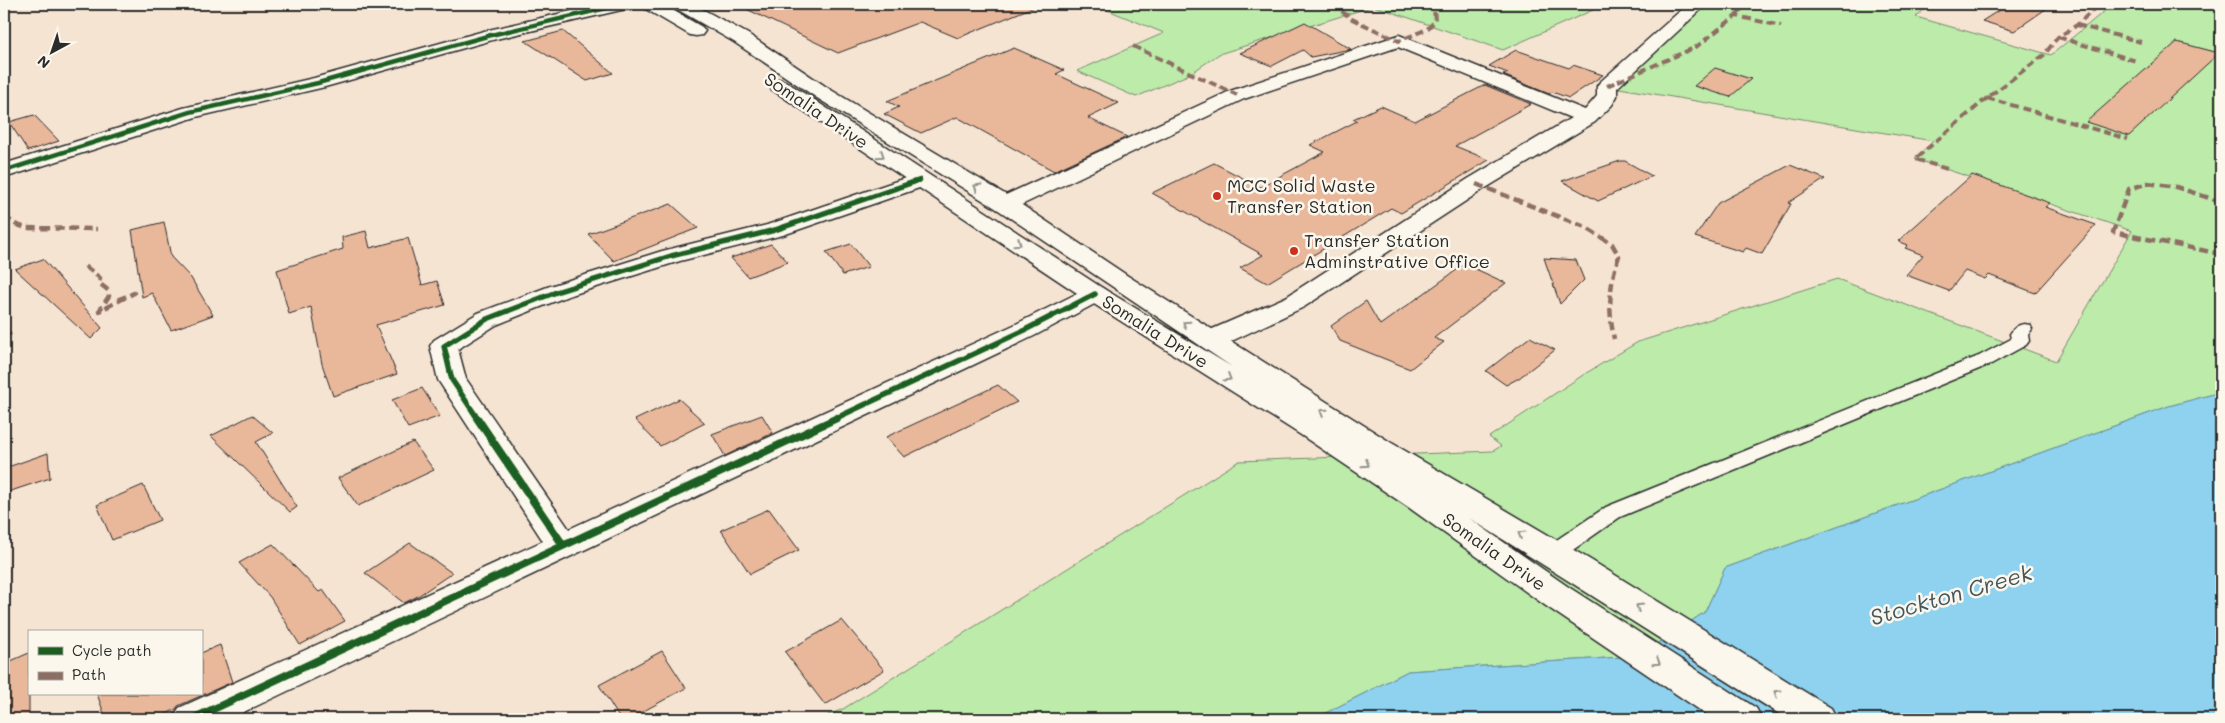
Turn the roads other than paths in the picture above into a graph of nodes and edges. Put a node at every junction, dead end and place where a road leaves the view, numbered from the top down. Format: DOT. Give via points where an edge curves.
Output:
graph roads {
  1 [pos="624,4"];
  2 [pos="650,4"];
  3 [pos="681,4"];
  4 [pos="1698,4"];
  5 [pos="1588,118"];
  6 [pos="4,171"];
  7 [pos="920,180"];
  8 [pos="1005,204"];
  9 [pos="1095,294"];
  10 [pos="2024,329"];
  11 [pos="1211,340"];
  12 [pos="563,545"];
  13 [pos="1565,561"];
  14 [pos="192,719"];
  15 [pos="1743,719"];
  16 [pos="1818,719"];
  1 -- 6 [label="street" via="318,83 190,112"];
  2 -- 7 [label="street, Somalia Drive, one-way" via="731,53"];
  8 -- 3 [label="street, Somalia Drive, one-way" via="824,94 741,38"];
  4 -- 5 [label="street" via="1607,86 1607,96 1602,105"];
  5 -- 8 [label="street" via="1399,41 1237,95"];
  5 -- 11 [label="street" via="1476,184 1295,302"];
  7 -- 9 [label="street, Somalia Drive, one-way"];
  7 -- 12 [label="street" via="775,230 671,256 559,291 487,319 444,346 452,380"];
  11 -- 8 [label="street, Somalia Drive, one-way"];
  9 -- 12 [label="street" via="1025,330"];
  9 -- 15 [label="street, Somalia Drive, one-way" via="1419,499 1558,597"];
  10 -- 13 [label="lane" via="2019,334 2020,341 1984,360 1613,512"];
  13 -- 11 [label="street, Somalia Drive, one-way" via="1379,449"];
  12 -- 14 [label="street"];
  16 -- 13 [label="street, Somalia Drive, one-way"];
}
